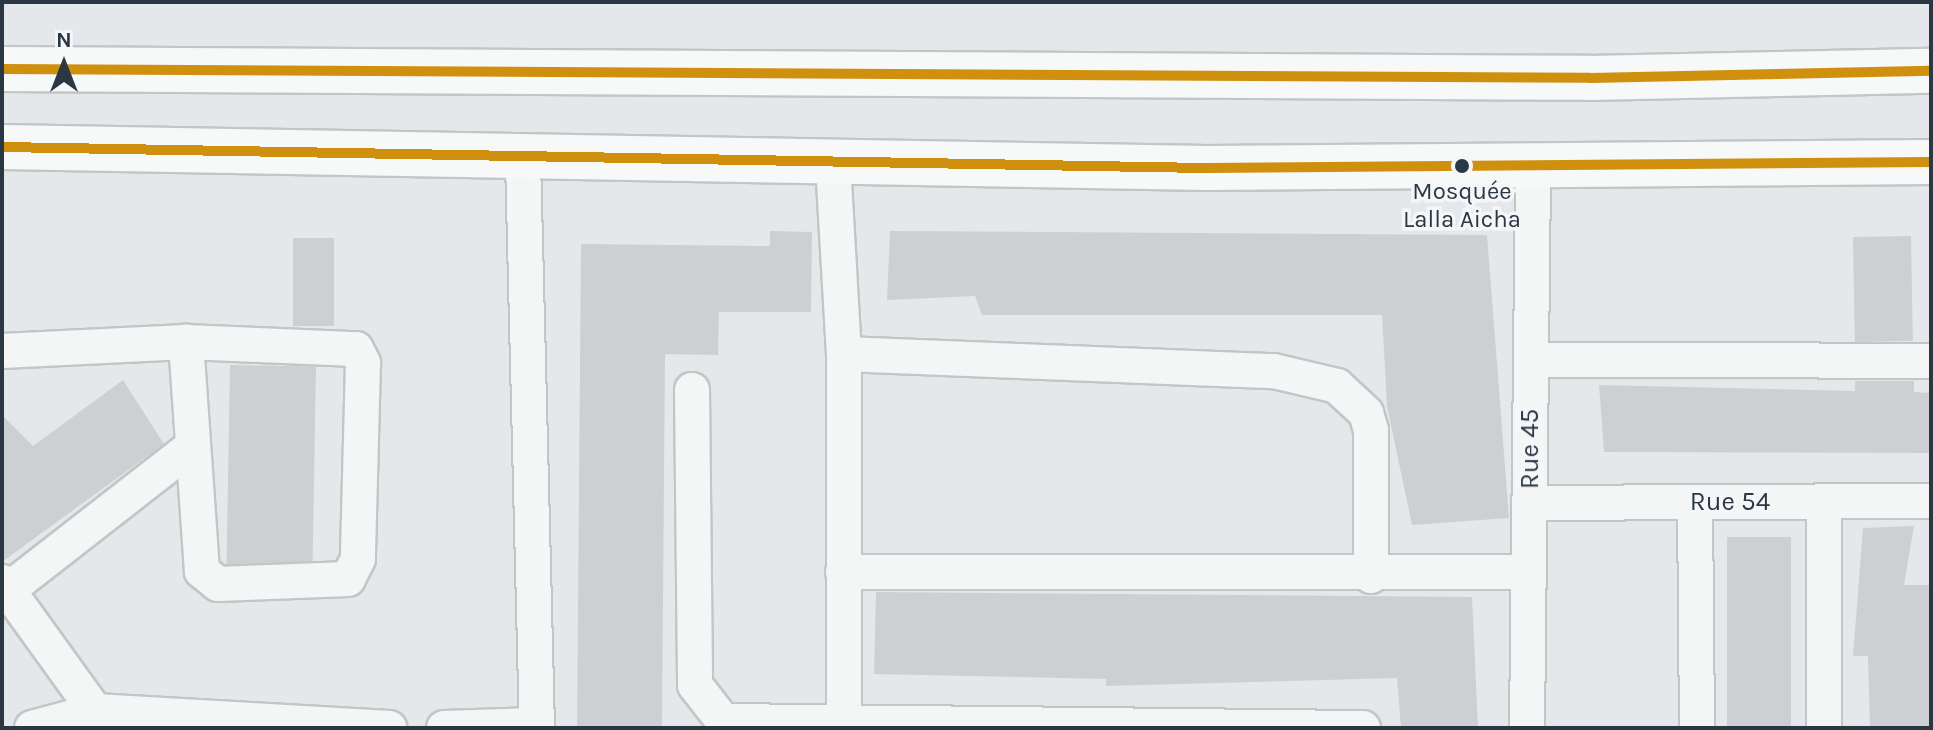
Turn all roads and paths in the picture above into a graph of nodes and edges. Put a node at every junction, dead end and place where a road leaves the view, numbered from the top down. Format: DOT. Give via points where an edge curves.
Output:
graph roads {
  1 [pos="2,69"];
  2 [pos="1931,71"];
  3 [pos="2,147"];
  4 [pos="523,160"];
  5 [pos="1931,162"];
  6 [pos="833,164"];
  7 [pos="1533,170"];
  8 [pos="186,342"];
  9 [pos="2,351"];
  10 [pos="844,354"];
  11 [pos="1531,360"];
  12 [pos="1931,361"];
  13 [pos="692,390"];
  14 [pos="188,450"];
  15 [pos="1931,501"];
  16 [pos="1695,502"];
  17 [pos="1824,502"];
  18 [pos="1530,503"];
  19 [pos="843,572"];
  20 [pos="1528,572"];
  21 [pos="1371,576"];
  22 [pos="5,586"];
  23 [pos="95,711"];
  24 [pos="844,722"];
  25 [pos="537,726"];
  26 [pos="32,728"];
  27 [pos="390,728"];
  28 [pos="444,728"];
  29 [pos="1363,728"];
  30 [pos="1527,728"];
  31 [pos="1697,728"];
  32 [pos="1824,728"];
  1 -- 2 [label="main road" via="1575,78"];
  3 -- 4 [label="main road"];
  4 -- 6 [label="main road"];
  4 -- 25 [label="street"];
  5 -- 7 [label="main road"];
  6 -- 7 [label="main road"];
  6 -- 10 [label="street"];
  7 -- 11 [label="street, Rue 45"];
  8 -- 9 [label="street"];
  8 -- 14 [label="street"];
  8 -- 14 [label="street" via="356,349 363,363 354,572 335,585 209,579 200,559"];
  10 -- 19 [label="street"];
  10 -- 21 [label="street" via="1274,371 1337,386 1366,413 1371,430"];
  11 -- 12 [label="street"];
  11 -- 18 [label="street, Rue 45"];
  13 -- 24 [label="street" via="697,694 712,714 738,724"];
  14 -- 22 [label="street"];
  15 -- 17 [label="street, Rue 54"];
  16 -- 17 [label="street, Rue 54"];
  16 -- 18 [label="street, Rue 54"];
  16 -- 31 [label="street"];
  17 -- 32 [label="street"];
  18 -- 20 [label="street, Rue 45"];
  19 -- 21 [label="street"];
  19 -- 24 [label="street"];
  20 -- 21 [label="street"];
  20 -- 30 [label="street, Rue 45"];
  22 -- 23 [label="street"];
  23 -- 26 [label="street"];
  23 -- 27 [label="street"];
  24 -- 29 [label="street"];
  25 -- 28 [label="street"];
}
